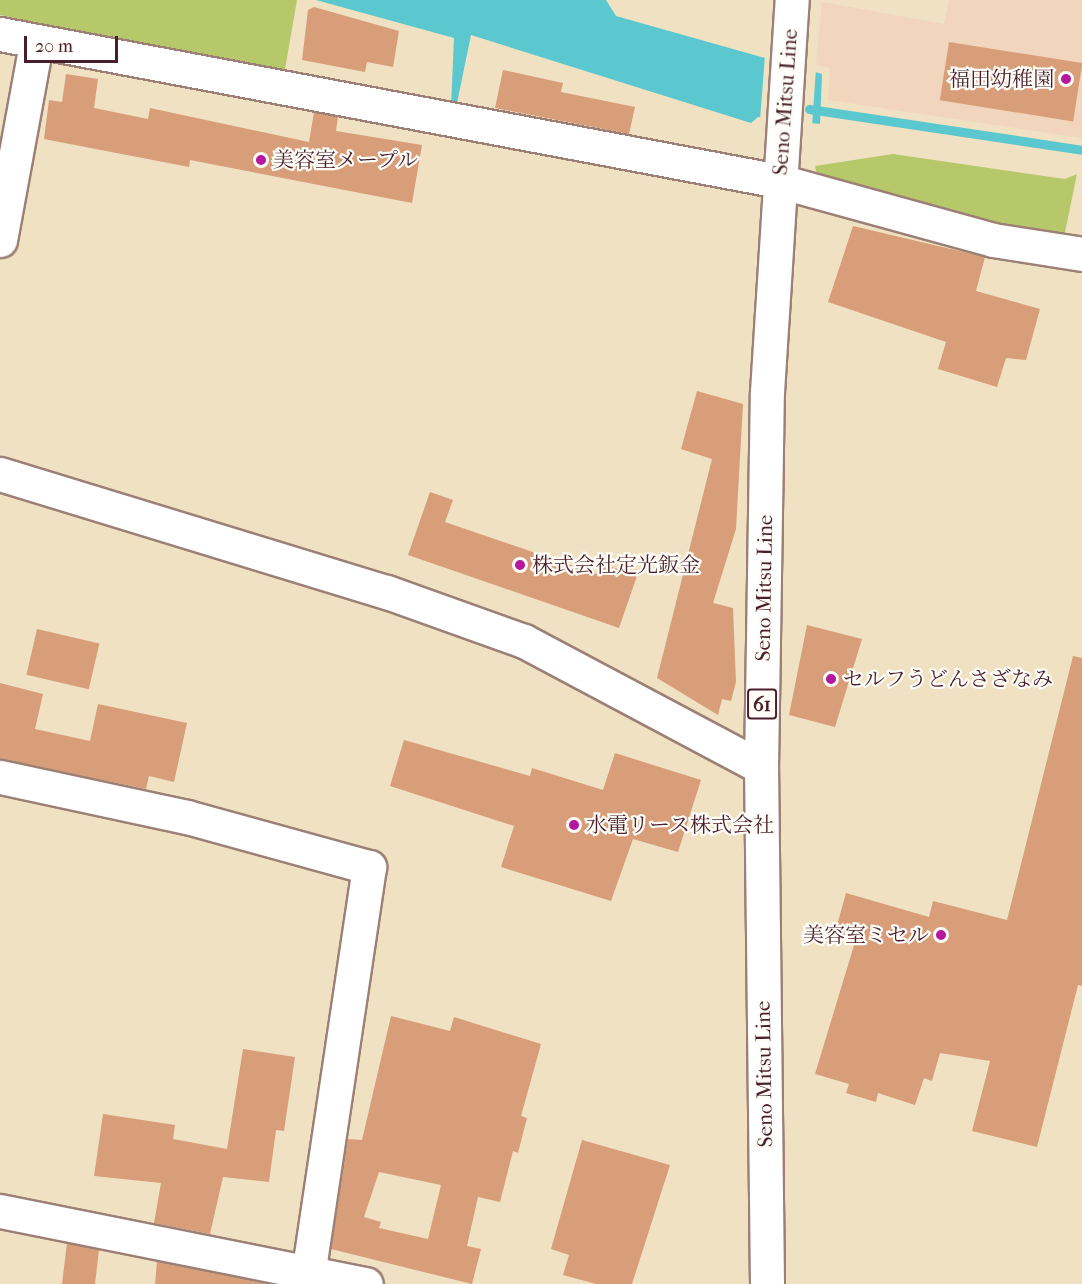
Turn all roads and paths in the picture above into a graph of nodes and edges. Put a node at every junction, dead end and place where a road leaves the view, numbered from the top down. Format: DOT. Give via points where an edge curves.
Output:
graph roads {
  1 [pos="792,0"];
  2 [pos="0,34"];
  3 [pos="36,43"];
  4 [pos="779,182"];
  5 [pos="0,240"];
  6 [pos="1082,255"];
  7 [pos="0,474"];
  8 [pos="761,767"];
  9 [pos="0,777"];
  10 [pos="0,1211"];
  11 [pos="308,1277"];
  12 [pos="366,1284"];
  13 [pos="767,1284"];
  1 -- 4 [label="street, Seno Mitsu Line / 61"];
  2 -- 3 [label="street"];
  3 -- 4 [label="street"];
  3 -- 5 [label="street"];
  4 -- 6 [label="street" via="993,240"];
  4 -- 8 [label="street, Seno Mitsu Line / 61" via="768,392"];
  7 -- 8 [label="street" via="387,592 524,641"];
  8 -- 13 [label="street, Seno Mitsu Line / 61"];
  9 -- 11 [label="street" via="187,817 369,867"];
  10 -- 11 [label="street"];
  11 -- 12 [label="street"];
}
